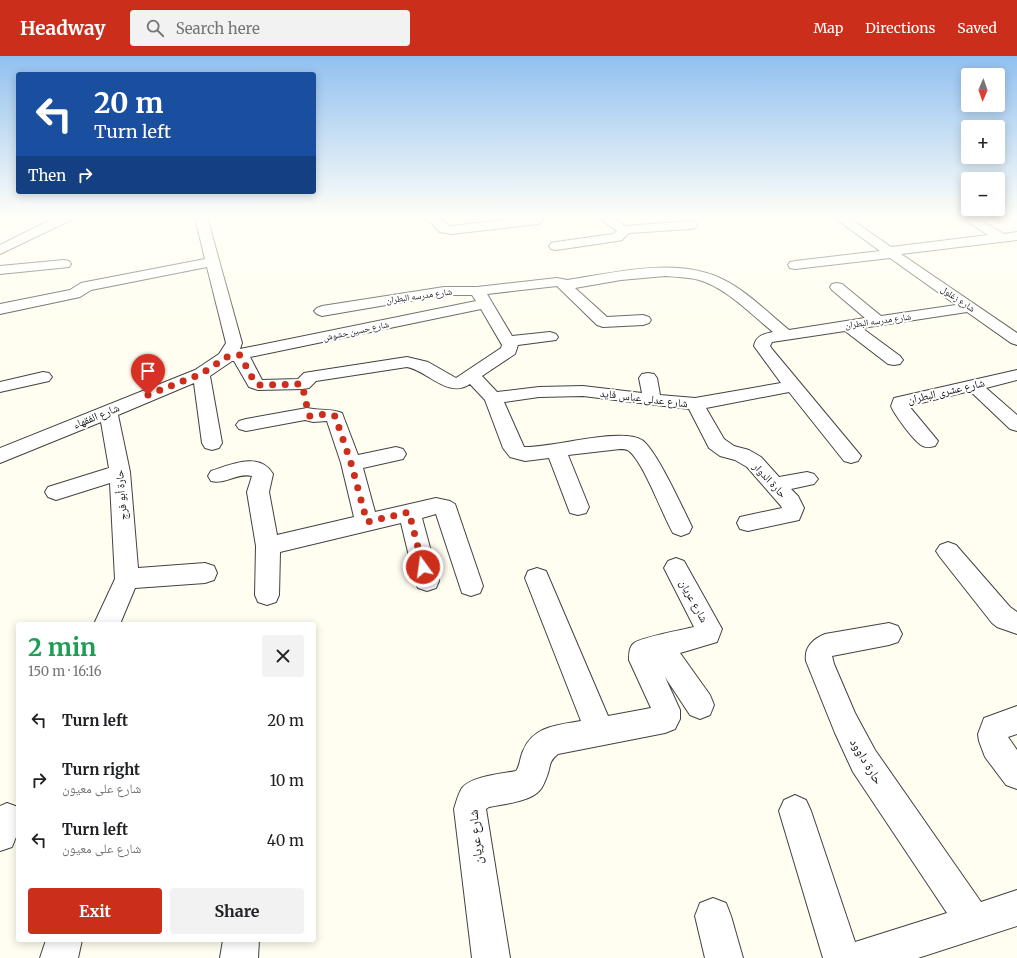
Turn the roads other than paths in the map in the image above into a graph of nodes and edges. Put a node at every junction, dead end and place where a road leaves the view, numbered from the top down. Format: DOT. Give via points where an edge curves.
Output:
graph roads {
  1 [pos="212,259"];
  2 [pos="839,259"];
  3 [pos="900,259"];
  4 [pos="213,262"];
  5 [pos="64,264"];
  6 [pos="796,265"];
  7 [pos="0,270"];
  8 [pos="564,285"];
  9 [pos="837,287"];
  10 [pos="481,298"];
  11 [pos="970,307"];
  12 [pos="0,309"];
  13 [pos="322,311"];
  14 [pos="643,320"];
  15 [pos="878,321"];
  16 [pos="848,326"];
  17 [pos="1009,328"];
  18 [pos="786,335"];
  19 [pos="550,337"];
  20 [pos="508,340"];
  21 [pos="1017,340"];
  22 [pos="894,360"];
  23 [pos="220,363"];
  24 [pos="1017,375"];
  25 [pos="472,376"];
  26 [pos="43,377"];
  27 [pos="648,378"];
  28 [pos="302,384"];
  29 [pos="973,384"];
  30 [pos="793,386"];
  31 [pos="0,387"];
  32 [pos="493,398"];
  33 [pos="652,400"];
  34 [pos="695,404"];
  35 [pos="108,411"];
  36 [pos="307,414"];
  37 [pos="246,425"];
  38 [pos="1017,425"];
  39 [pos="928,441"];
  40 [pos="212,443"];
  41 [pos="556,450"];
  42 [pos="396,454"];
  43 [pos="0,456"];
  44 [pos="851,456"];
  45 [pos="351,463"];
  46 [pos="120,472"];
  47 [pos="218,476"];
  48 [pos="807,479"];
  49 [pos="775,485"];
  50 [pos="56,492"];
  51 [pos="578,507"];
  52 [pos="409,512"];
  53 [pos="367,522"];
  54 [pos="748,524"];
  55 [pos="681,527"];
  56 [pos="268,546"];
  57 [pos="948,551"];
  58 [pos="676,568"];
  59 [pos="205,573"];
  60 [pos="537,578"];
  61 [pos="127,579"];
  62 [pos="427,581"];
  63 [pos="471,586"];
  64 [pos="267,595"];
  65 [pos="108,622"];
  66 [pos="1017,623"];
  67 [pos="889,634"];
  68 [pos="660,647"];
  69 [pos="700,705"];
  70 [pos="1017,720"];
  71 [pos="600,731"];
  72 [pos="1017,774"];
  73 [pos="795,811"];
  74 [pos="1017,908"];
  75 [pos="713,916"];
  76 [pos="974,922"];
  77 [pos="63,942"];
  78 [pos="241,942"];
  79 [pos="59,958"];
  80 [pos="239,958"];
  81 [pos="491,958"];
  82 [pos="724,958"];
  83 [pos="842,958"];
  84 [pos="862,958"];
  1 -- 4 [label="street"];
  2 -- 6 [label="street"];
  3 -- 11 [label="street, شارع زغلول"];
  4 -- 12 [label="street" via="86,286 75,294"];
  4 -- 23 [label="street" via="234,342 232,350"];
  5 -- 7 [label="street"];
  8 -- 10 [label="street, شارع مدرسه البطران" via="553,282 518,292"];
  8 -- 14 [label="street" via="603,322"];
  8 -- 18 [label="street, شارع مدرسه البطران" via="654,272 676,271 698,275 718,282"];
  9 -- 15 [label="street"];
  10 -- 13 [label="street, شارع مدرسه البطران" via="444,291"];
  10 -- 20 [label="street"];
  10 -- 23 [label="street, شارع حسين حشوش"];
  11 -- 15 [label="street, شارع مدرسه البطران"];
  11 -- 17 [label="street, شارع زغلول"];
  15 -- 16 [label="street, شارع مدرسه البطران"];
  16 -- 18 [label="street, شارع مدرسه البطران"];
  16 -- 22 [label="street"];
  17 -- 21 [label="street, شارع زغلول"];
  18 -- 30 [label="street, شارع مدرسه البطران" via="767,338 762,346"];
  19 -- 20 [label="street"];
  20 -- 25 [label="street" via="509,350"];
  23 -- 28 [label="street" via="258,385"];
  23 -- 35 [label="street, شارع الفقهاء"];
  23 -- 40 [label="street"];
  24 -- 29 [label="street, شارع عشرى البطران"];
  25 -- 28 [label="street" via="453,384 419,364 407,362 310,377"];
  25 -- 32 [label="street"];
  26 -- 31 [label="street"];
  27 -- 33 [label="street"];
  28 -- 36 [label="street"];
  29 -- 38 [label="street"];
  29 -- 39 [label="street, شارع عشرى البطران" via="901,402 903,412"];
  30 -- 34 [label="street, شارع عدلى عباس فايد"];
  30 -- 44 [label="street, شارع مدرسه البطران"];
  32 -- 33 [label="street, شارع عدلى عباس فايد" via="539,392 575,391"];
  32 -- 41 [label="street" via="513,448 517,452 524,454"];
  33 -- 34 [label="street, شارع عدلى عباس فايد"];
  34 -- 49 [label="street, حارة الدوار" via="716,443 754,462"];
  35 -- 43 [label="street, شارع الفقهاء"];
  35 -- 46 [label="street, حارة أبو فرج"];
  36 -- 37 [label="street"];
  36 -- 45 [label="street" via="335,416"];
  41 -- 51 [label="street"];
  41 -- 55 [label="street" via="620,442 634,444 648,462"];
  42 -- 45 [label="street"];
  45 -- 53 [label="street"];
  46 -- 50 [label="street"];
  46 -- 61 [label="street, حارة أبو فرج"];
  47 -- 56 [label="street" via="251,467 263,474 258,492"];
  48 -- 49 [label="street"];
  49 -- 54 [label="street, حارة الدوار" via="790,502 793,508 791,514"];
  52 -- 53 [label="street"];
  52 -- 62 [label="street"];
  52 -- 63 [label="street" via="436,506 447,510"];
  53 -- 56 [label="street"];
  56 -- 64 [label="street"];
  57 -- 66 [label="street" via="1001,614"];
  58 -- 68 [label="street, شارع عريان" via="709,629 708,634"];
  59 -- 61 [label="street"];
  60 -- 71 [label="street"];
  61 -- 65 [label="street, حارة أبو فرج"];
  67 -- 76 [label="street, حارة داوود" via="825,646 818,656 820,664 864,761"];
  68 -- 69 [label="street"];
  68 -- 71 [label="street, شارع عريان" via="644,651 641,657 666,710 665,719"];
  70 -- 72 [label="street" via="994,728 992,734 993,742"];
  71 -- 81 [label="street, شارع عريان" via="551,741 536,755 534,771 526,782 514,788 480,794 473,800 470,809"];
  73 -- 83 [label="street"];
  74 -- 76 [label="street"];
  75 -- 82 [label="street"];
  76 -- 84 [label="street"];
  77 -- 79 [label="street"];
  78 -- 80 [label="street"];
}
